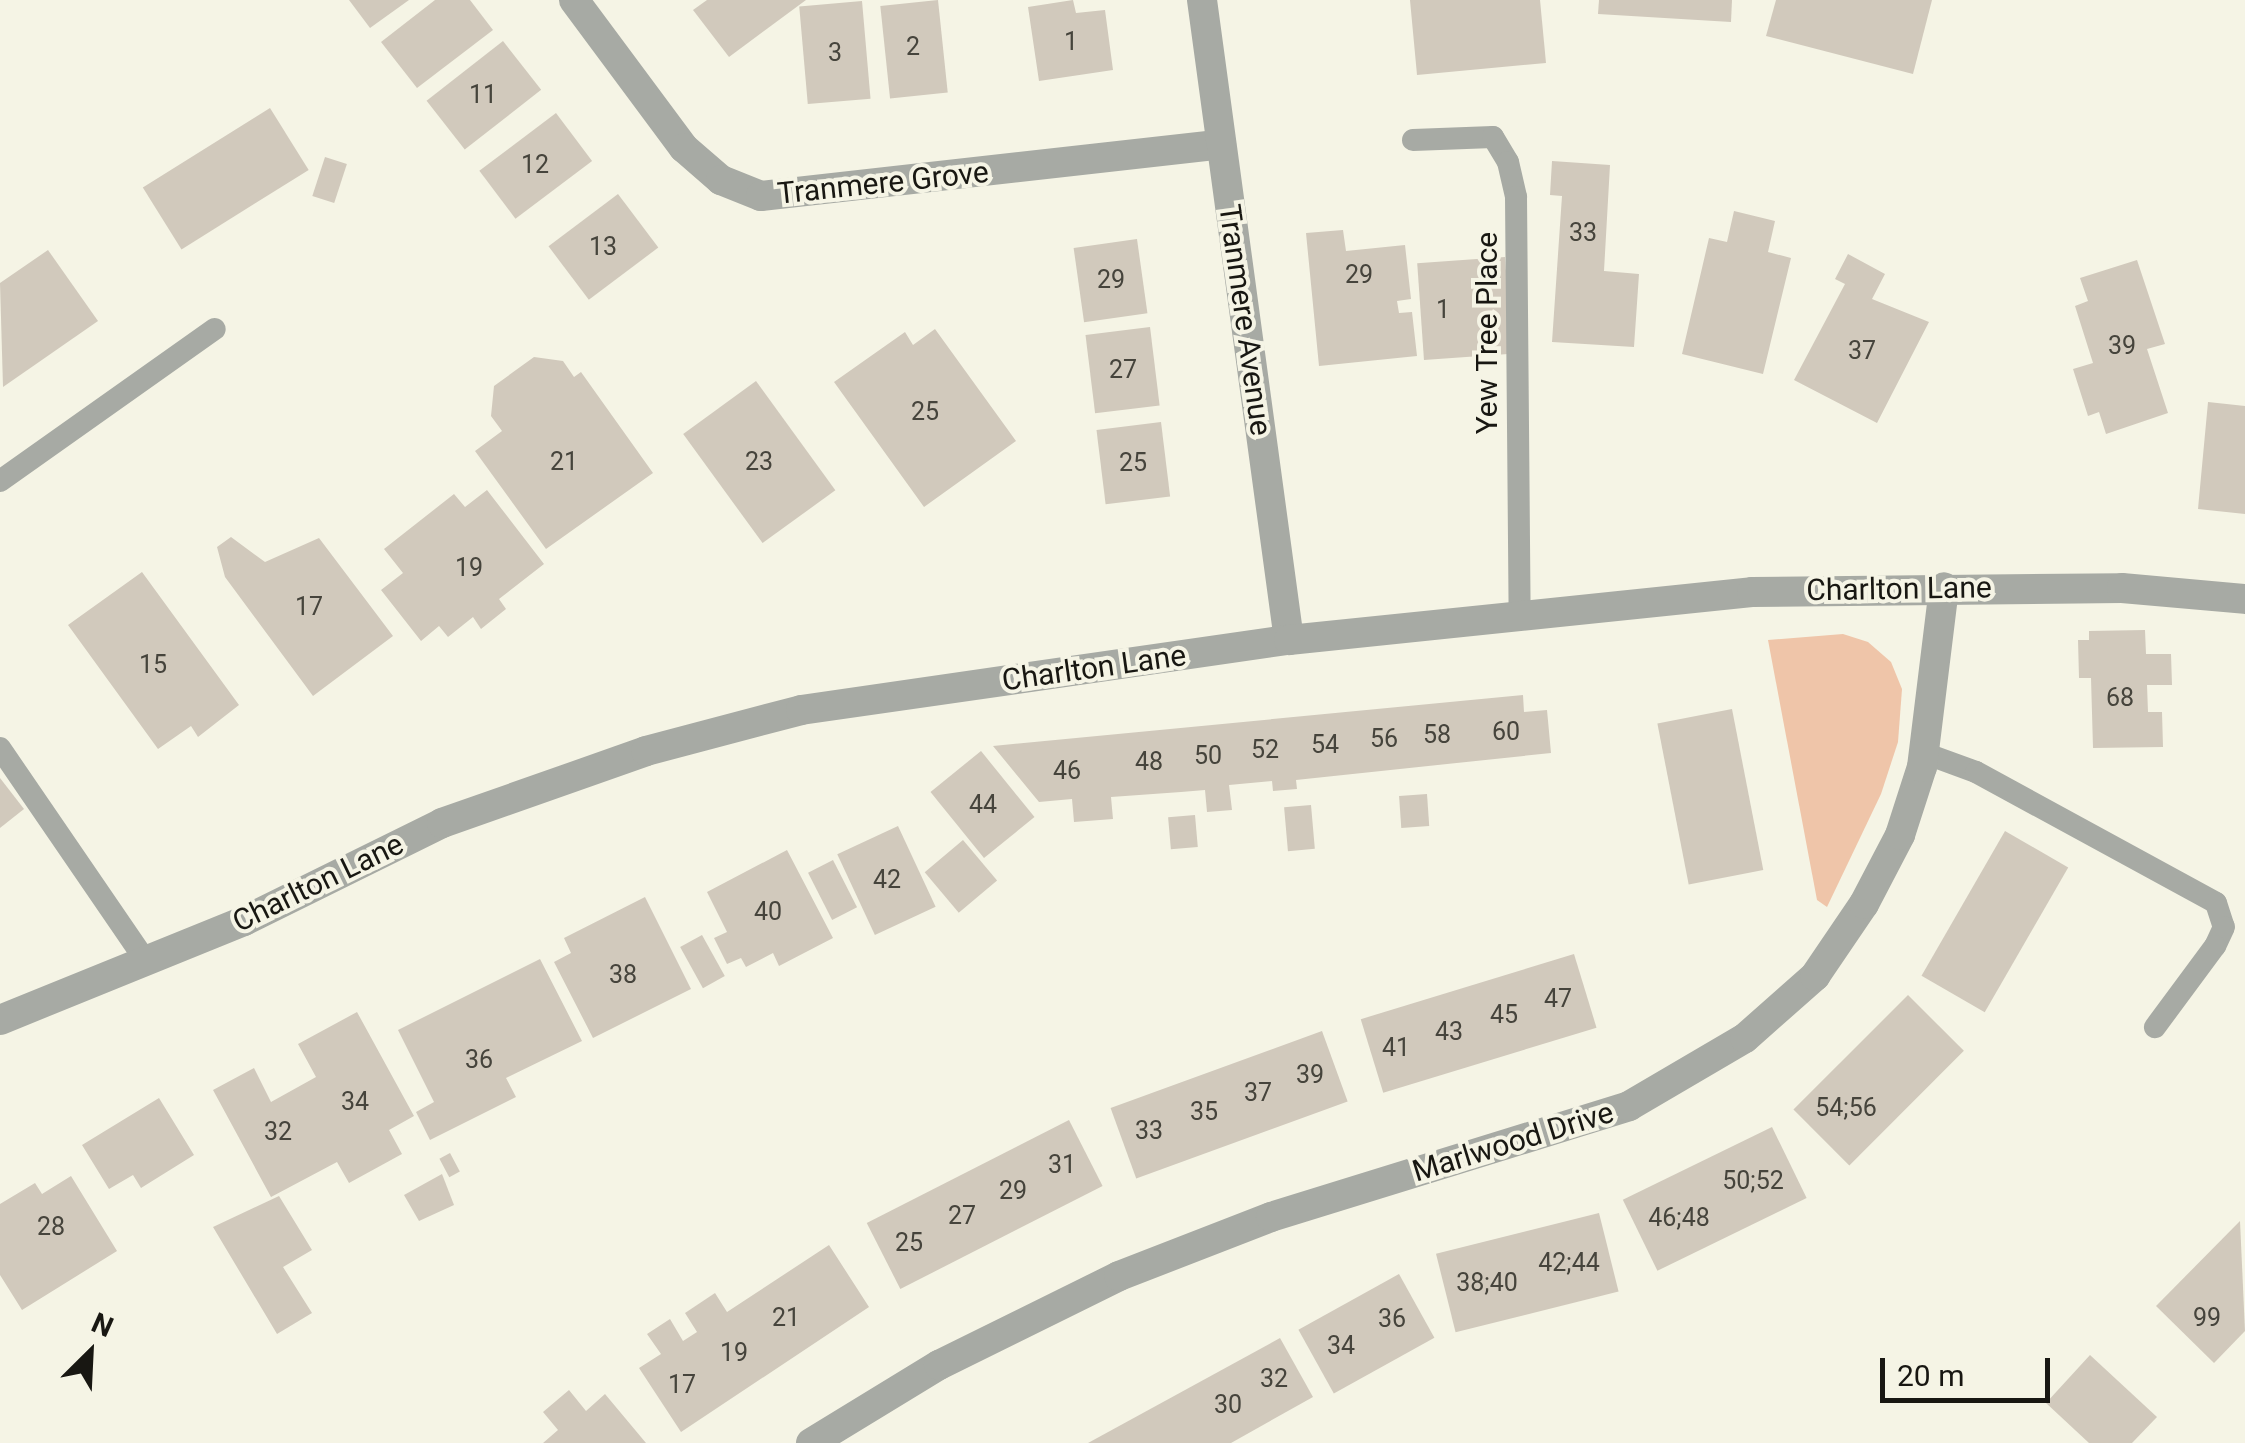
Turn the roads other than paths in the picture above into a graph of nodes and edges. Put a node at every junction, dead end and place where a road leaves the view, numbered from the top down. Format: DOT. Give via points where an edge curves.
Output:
graph roads {
  1 [pos="574,0"];
  2 [pos="1202,0"];
  3 [pos="1413,140"];
  4 [pos="1221,144"];
  5 [pos="215,330"];
  6 [pos="0,481"];
  7 [pos="1944,586"];
  8 [pos="2245,600"];
  9 [pos="1520,614"];
  10 [pos="1290,640"];
  11 [pos="0,748"];
  12 [pos="1924,753"];
  13 [pos="146,962"];
  14 [pos="0,1020"];
  15 [pos="2155,1027"];
  16 [pos="811,1443"];
  1 -- 4 [label="street, Tranmere Grove" via="684,148 720,180 761,196"];
  2 -- 4 [label="street, Tranmere Avenue"];
  3 -- 9 [label="lane, Yew Tree Place" via="1493,137 1512,180"];
  4 -- 10 [label="street, Tranmere Avenue"];
  5 -- 6 [label="lane"];
  7 -- 8 [label="street, Charlton Lane" via="2122,588"];
  7 -- 9 [label="street, Charlton Lane" via="1752,592"];
  7 -- 12 [label="street, Marlwood Drive"];
  9 -- 10 [label="street, Charlton Lane"];
  10 -- 13 [label="street, Charlton Lane" via="801,710 646,751 442,823"];
  11 -- 13 [label="lane"];
  12 -- 15 [label="lane" via="1976,772 2216,903 2224,927 2215,946"];
  12 -- 16 [label="street, Marlwood Drive" via="1900,835 1864,904 1815,976 1746,1038 1629,1106 1271,1216 1119,1276 938,1365"];
  13 -- 14 [label="street, Charlton Lane"];
}
